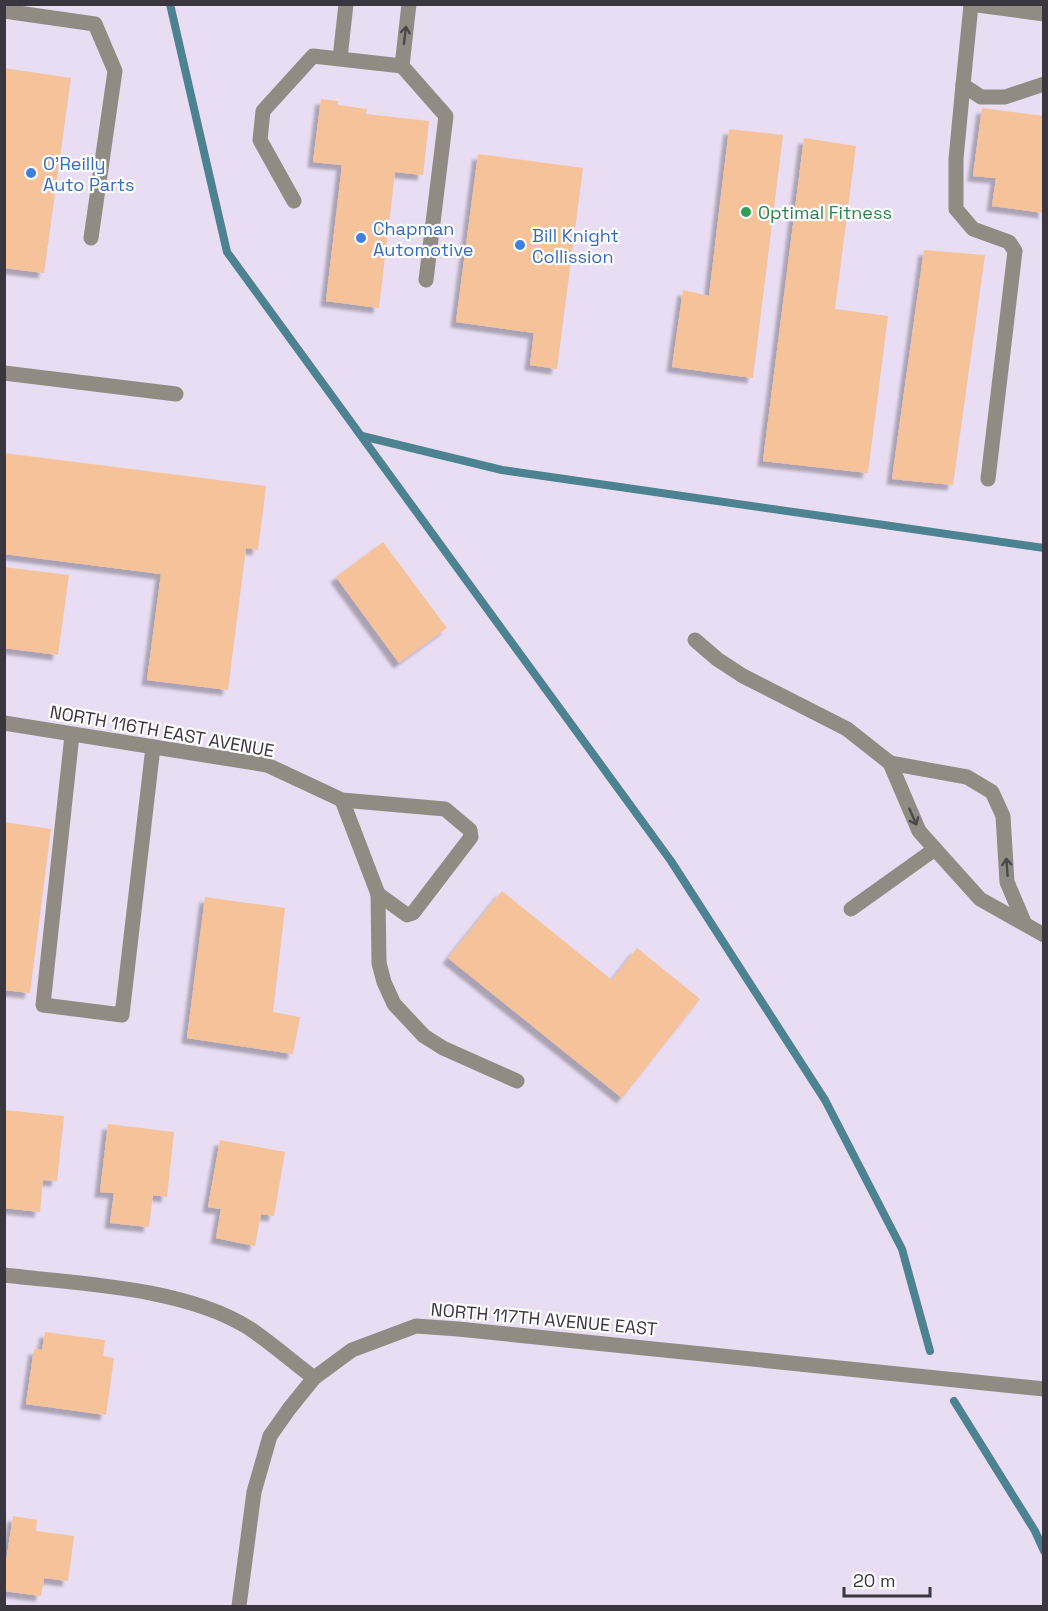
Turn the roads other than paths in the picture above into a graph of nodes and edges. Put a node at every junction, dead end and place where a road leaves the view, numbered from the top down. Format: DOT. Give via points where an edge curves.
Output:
graph roads {
  1 [pos="346,4"];
  2 [pos="409,4"];
  3 [pos="970,5"];
  4 [pos="4,11"];
  5 [pos="1044,14"];
  6 [pos="340,58"];
  7 [pos="402,66"];
  8 [pos="1044,84"];
  9 [pos="963,86"];
  10 [pos="294,201"];
  11 [pos="91,238"];
  12 [pos="426,280"];
  13 [pos="4,373"];
  14 [pos="176,394"];
  15 [pos="988,479"];
  16 [pos="694,640"];
  17 [pos="4,723"];
  18 [pos="72,735"];
  19 [pos="153,747"];
  20 [pos="890,763"];
  21 [pos="342,800"];
  22 [pos="935,849"];
  23 [pos="378,894"];
  24 [pos="850,909"];
  25 [pos="1024,922"];
  26 [pos="1044,935"];
  27 [pos="517,1080"];
  28 [pos="4,1275"];
  29 [pos="314,1378"];
  30 [pos="1044,1389"];
  31 [pos="239,1606"];
  1 -- 6 [label="street"];
  7 -- 2 [label="street, one-way"];
  3 -- 5 [label="street"];
  3 -- 9 [label="street"];
  4 -- 11 [label="street" via="95,24 115,71"];
  6 -- 7 [label="street"];
  6 -- 10 [label="street" via="313,56 263,111 260,140"];
  7 -- 12 [label="street" via="446,116"];
  8 -- 9 [label="street" via="1005,97 981,97"];
  9 -- 15 [label="street" via="956,209 973,229 1009,242 1015,250"];
  13 -- 14 [label="street"];
  16 -- 20 [label="street" via="743,676 847,729"];
  17 -- 18 [label="street, NORTH 116TH EAST AVENUE"];
  18 -- 19 [label="street, NORTH 116TH EAST AVENUE"];
  18 -- 19 [label="street" via="43,1005 122,1015"];
  19 -- 21 [label="street, NORTH 116TH EAST AVENUE" via="267,765"];
  20 -- 22 [label="street, one-way" via="919,831"];
  25 -- 20 [label="street, one-way" via="1007,882 1003,816 992,792 967,777"];
  21 -- 23 [label="street"];
  21 -- 23 [label="street" via="445,809 470,830 471,837 413,913 407,915"];
  22 -- 24 [label="street"];
  22 -- 25 [label="street" via="980,899"];
  23 -- 27 [label="street" via="379,963 394,1004 424,1036 443,1048"];
  25 -- 26 [label="street"];
  28 -- 29 [label="street" via="169,1296 248,1328"];
  29 -- 30 [label="street, NORTH 117TH AVENUE EAST" via="352,1350 416,1326"];
  29 -- 31 [label="street, NORTH 117TH AVENUE EAST" via="270,1436 255,1492"];
}
